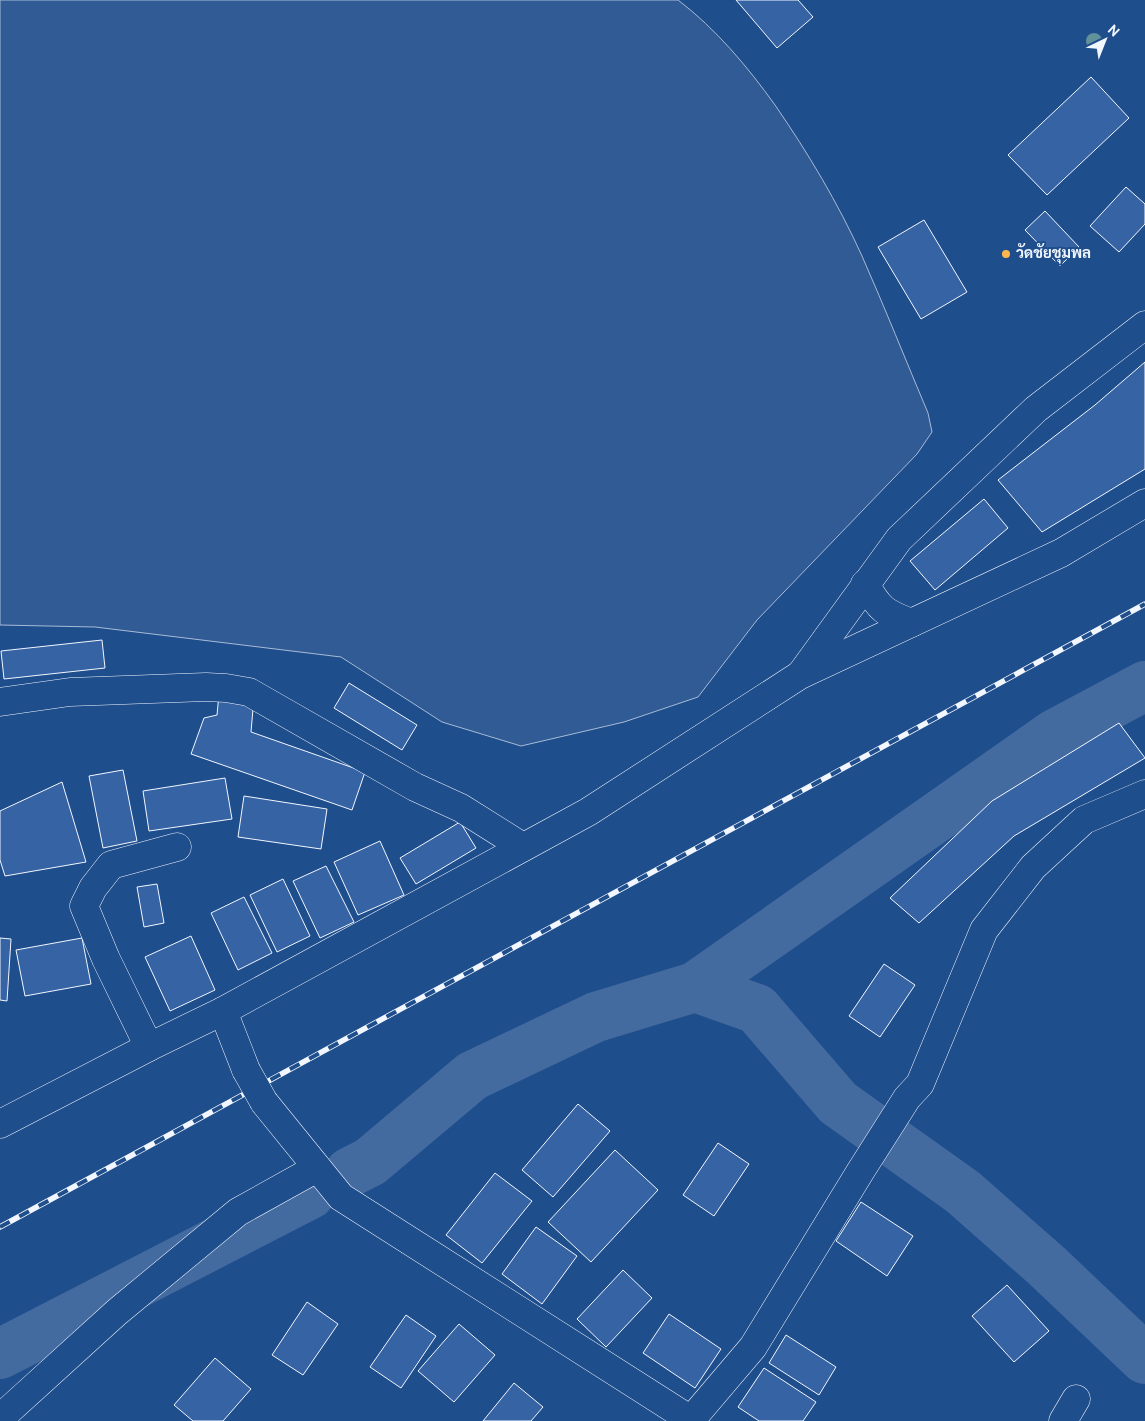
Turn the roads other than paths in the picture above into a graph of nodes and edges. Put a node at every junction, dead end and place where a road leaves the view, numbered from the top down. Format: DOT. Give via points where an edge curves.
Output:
graph roads {
  1 [pos="1145,325"];
  2 [pos="1145,503"];
  3 [pos="865,584"];
  4 [pos="911,623"];
  5 [pos="800,675"];
  6 [pos="0,702"];
  7 [pos="1145,794"];
  8 [pos="177,847"];
  9 [pos="523,847"];
  10 [pos="224,1012"];
  11 [pos="149,1048"];
  12 [pos="0,1124"];
  13 [pos="317,1168"];
  14 [pos="2,1421"];
  15 [pos="692,1421"];
  1 -- 3 [label="street" via="1036,409 899,539"];
  2 -- 4 [label="street" via="1061,553"];
  3 -- 4 [label="street" via="886,613"];
  3 -- 5 [label="street"];
  4 -- 5 [label="street"];
  5 -- 9 [label="street" via="588,812"];
  6 -- 9 [label="street" via="70,692 206,687 249,692 415,787 461,808"];
  7 -- 15 [label="street" via="1084,820 1033,867 984,930 920,1084 907,1098 860,1172 753,1347"];
  8 -- 11 [label="street" via="111,864 84,906"];
  9 -- 10 [label="street"];
  10 -- 11 [label="street"];
  10 -- 13 [label="street, bridge" via="246,1070 264,1102"];
  11 -- 12 [label="street"];
  13 -- 14 [label="street" via="238,1212 117,1312 8,1411"];
  13 -- 15 [label="street" via="341,1197"];
}
